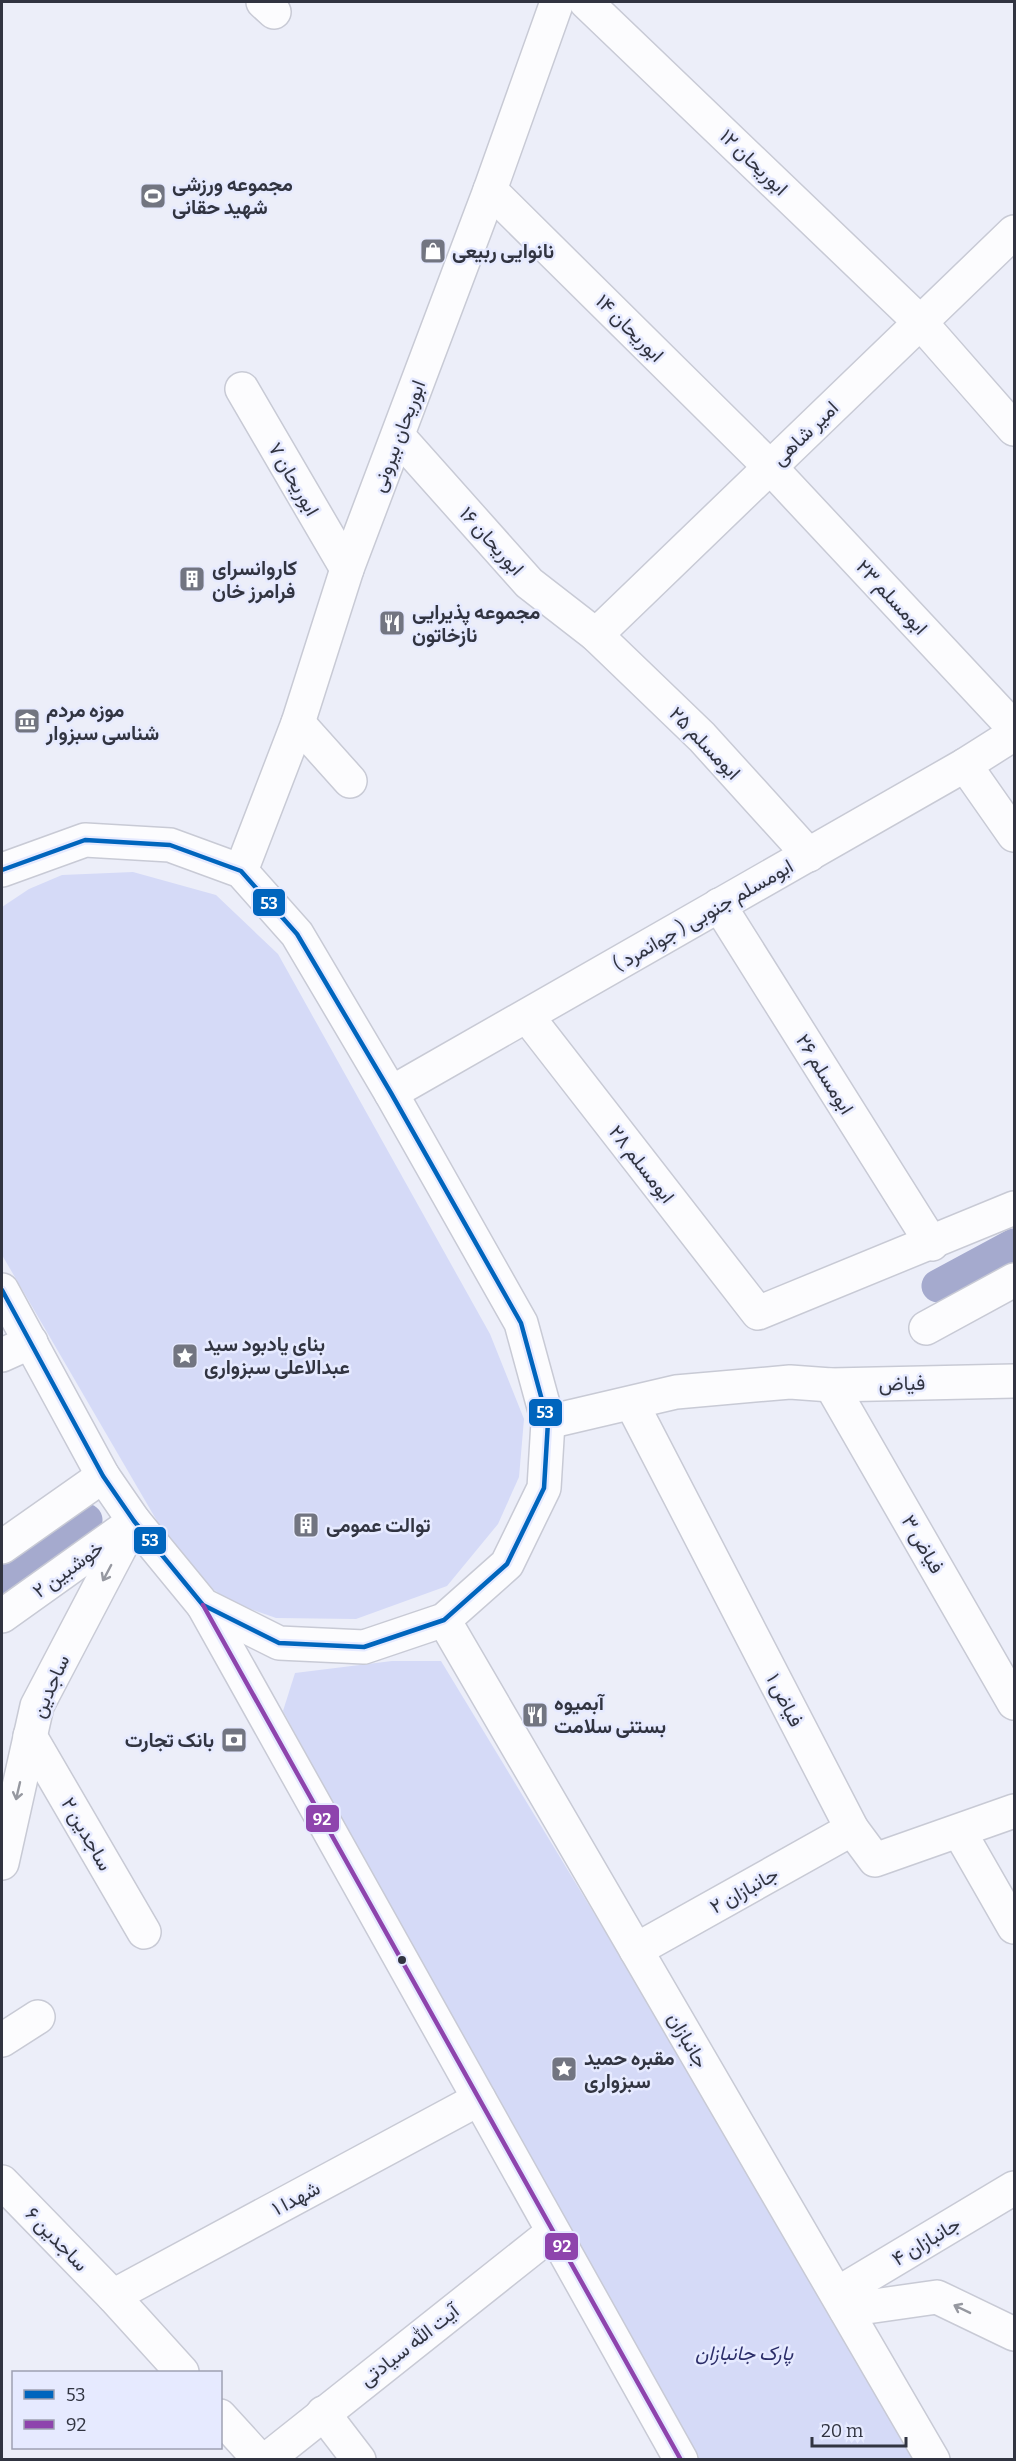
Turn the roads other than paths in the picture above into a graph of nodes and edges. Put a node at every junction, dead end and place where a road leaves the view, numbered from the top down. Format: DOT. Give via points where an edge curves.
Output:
graph roads {
  1 [pos="557,2"];
  2 [pos="586,2"];
  3 [pos="490,190"];
  4 [pos="1014,232"];
  5 [pos="921,323"];
  6 [pos="242,389"];
  7 [pos="1014,429"];
  8 [pos="398,436"];
  9 [pos="770,467"];
  10 [pos="347,569"];
  11 [pos="596,635"];
  12 [pos="298,723"];
  13 [pos="1014,728"];
  14 [pos="1014,734"];
  15 [pos="965,765"];
  16 [pos="350,781"];
  17 [pos="1014,835"];
  18 [pos="809,855"];
  19 [pos="2,870"];
  20 [pos="241,871"];
  21 [pos="719,905"];
  22 [pos="526,1016"];
  23 [pos="391,1093"];
  24 [pos="1014,1208"];
  25 [pos="932,1244"];
  26 [pos="1014,1280"];
  27 [pos="2,1290"];
  28 [pos="926,1328"];
  29 [pos="32,1342"];
  30 [pos="2,1355"];
  31 [pos="1014,1381"];
  32 [pos="831,1385"];
  33 [pos="633,1404"];
  34 [pos="548,1422"];
  35 [pos="103,1476"];
  36 [pos="134,1521"];
  37 [pos="2,1547"];
  38 [pos="203,1605"];
  39 [pos="2,1616"];
  40 [pos="444,1620"];
  41 [pos="1014,1703"];
  42 [pos="30,1736"];
  43 [pos="1014,1811"];
  44 [pos="852,1829"];
  45 [pos="959,1831"];
  46 [pos="2,1863"];
  47 [pos="1014,1926"];
  48 [pos="144,1932"];
  49 [pos="636,1950"];
  50 [pos="38,2017"];
  51 [pos="2,2040"];
  52 [pos="479,2099"];
  53 [pos="2,2182"];
  54 [pos="1014,2188"];
  55 [pos="553,2232"];
  56 [pos="113,2296"];
  57 [pos="842,2302"];
  58 [pos="1014,2334"];
  59 [pos="180,2371"];
  60 [pos="323,2414"];
  61 [pos="222,2417"];
  62 [pos="260,2460"];
  63 [pos="266,2460"];
  64 [pos="359,2460"];
  65 [pos="681,2460"];
  66 [pos="933,2460"];
  1 -- 3 [label="street, ابوریحان بیرونی"];
  2 -- 5 [label="street, ابوریحان ۱۲"];
  3 -- 8 [label="street, ابوریحان بیرونی"];
  3 -- 9 [label="street, ابوریحان ۱۴"];
  4 -- 5 [label="street, امیر شاهی"];
  5 -- 7 [label="street, ابوریحان ۱۲"];
  5 -- 9 [label="street, امیر شاهی"];
  6 -- 10 [label="street, ابوریحان ۷"];
  8 -- 10 [label="street, ابوریحان بیرونی"];
  8 -- 11 [label="street, ابوریحان ۱۶" via="529,584"];
  9 -- 11 [label="street, امیر شاهی"];
  9 -- 13 [label="street, ابومسلم ۲۳"];
  10 -- 12 [label="street, ابوریحان بیرونی"];
  11 -- 18 [label="street, ابومسلم ۲۵" via="702,737"];
  12 -- 16 [label="street"];
  12 -- 20 [label="street, ابوریحان بیرونی"];
  14 -- 15 [label="street, ابومسلم جنوبی ( جوانمرد )"];
  15 -- 17 [label="street"];
  15 -- 18 [label="street, ابومسلم جنوبی ( جوانمرد )"];
  18 -- 21 [label="street, ابومسلم جنوبی ( جوانمرد )"];
  19 -- 20 [label="street" via="85,840 170,845"];
  20 -- 23 [label="street" via="297,934"];
  21 -- 22 [label="street, ابومسلم جنوبی ( جوانمرد )"];
  21 -- 25 [label="street, ابومسلم ۲۶"];
  22 -- 23 [label="street, ابومسلم جنوبی ( جوانمرد )"];
  22 -- 25 [label="street, ابومسلم ۲۸" via="758,1313"];
  23 -- 34 [label="street" via="521,1323"];
  24 -- 25 [label="street"];
  26 -- 28 [label="street"];
  27 -- 29 [label="street"];
  29 -- 30 [label="street"];
  29 -- 35 [label="street"];
  31 -- 32 [label="street, فیاض"];
  32 -- 33 [label="street, فیاض" via="790,1382 676,1392"];
  32 -- 41 [label="street, فیاض ۳"];
  33 -- 34 [label="street, فیاض"];
  33 -- 44 [label="street, فیاض ۱"];
  34 -- 40 [label="street" via="544,1488 507,1564"];
  35 -- 36 [label="street"];
  35 -- 37 [label="street"];
  36 -- 38 [label="street"];
  36 -- 39 [label="street, خوشبین ۲"];
  36 -- 42 [label="street, ساجدین, one-way" via="37,1706"];
  38 -- 40 [label="street" via="279,1642 364,1647"];
  38 -- 52 [label="street"];
  40 -- 49 [label="street, جانبازان"];
  42 -- 46 [label="street, ساجدین, one-way"];
  42 -- 48 [label="street, ساجدین ۲"];
  43 -- 45 [label="street, فیاض ۱"];
  44 -- 45 [label="street, فیاض ۱" via="874,1860"];
  44 -- 49 [label="street, جانبازان ۲"];
  45 -- 47 [label="street"];
  49 -- 57 [label="street, جانبازان"];
  50 -- 51 [label="street"];
  52 -- 55 [label="street"];
  52 -- 56 [label="street, شهدا ۱"];
  53 -- 56 [label="street, ساجدین ۶"];
  54 -- 57 [label="street, جانبازان ۴"];
  55 -- 60 [label="street, آیت الله سیادتی"];
  55 -- 65 [label="street"];
  56 -- 59 [label="street, ساجدین ۶"];
  58 -- 57 [label="street, one-way" via="937,2297"];
  57 -- 66 [label="street, جانبازان"];
  60 -- 63 [label="street, آیت الله سیادتی"];
  60 -- 64 [label="street"];
  61 -- 62 [label="street"];
}
